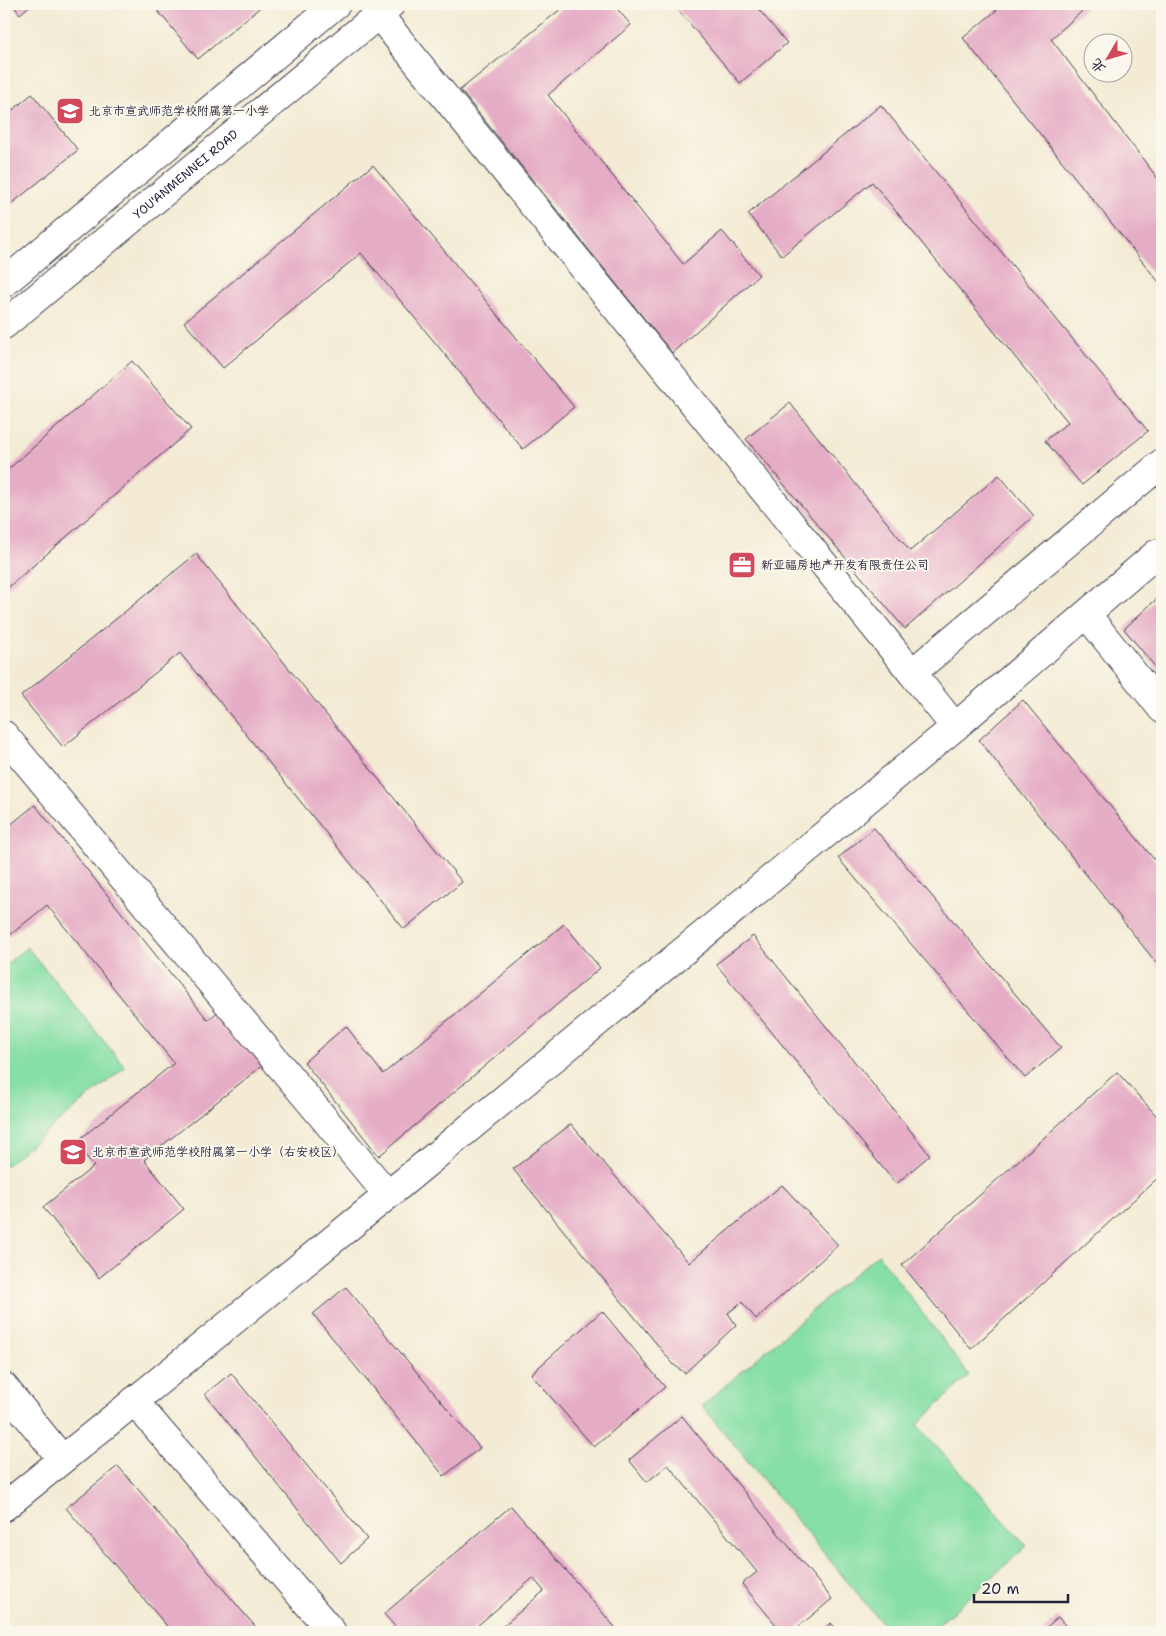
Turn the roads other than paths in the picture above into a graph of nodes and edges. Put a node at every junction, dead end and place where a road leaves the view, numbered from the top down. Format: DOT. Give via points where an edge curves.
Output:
graph roads {
  1 [pos="336,4"];
  2 [pos="384,9"];
  3 [pos="4,283"];
  4 [pos="4,325"];
  5 [pos="1162,462"];
  6 [pos="1162,552"];
  7 [pos="1087,615"];
  8 [pos="912,673"];
  9 [pos="1162,709"];
  10 [pos="955,727"];
  11 [pos="4,735"];
  12 [pos="388,1195"];
  13 [pos="4,1388"];
  14 [pos="134,1401"];
  15 [pos="62,1459"];
  16 [pos="4,1507"];
  17 [pos="332,1632"];
  1 -- 3 [label="street"];
  2 -- 4 [label="street, YOU'ANMENNEI ROAD"];
  2 -- 8 [label="street"];
  5 -- 8 [label="street"];
  6 -- 7 [label="street"];
  7 -- 9 [label="street"];
  7 -- 10 [label="street"];
  8 -- 10 [label="street"];
  10 -- 12 [label="street"];
  11 -- 12 [label="street"];
  12 -- 14 [label="street"];
  13 -- 15 [label="street"];
  14 -- 15 [label="street"];
  14 -- 17 [label="street"];
  15 -- 16 [label="street"];
}
